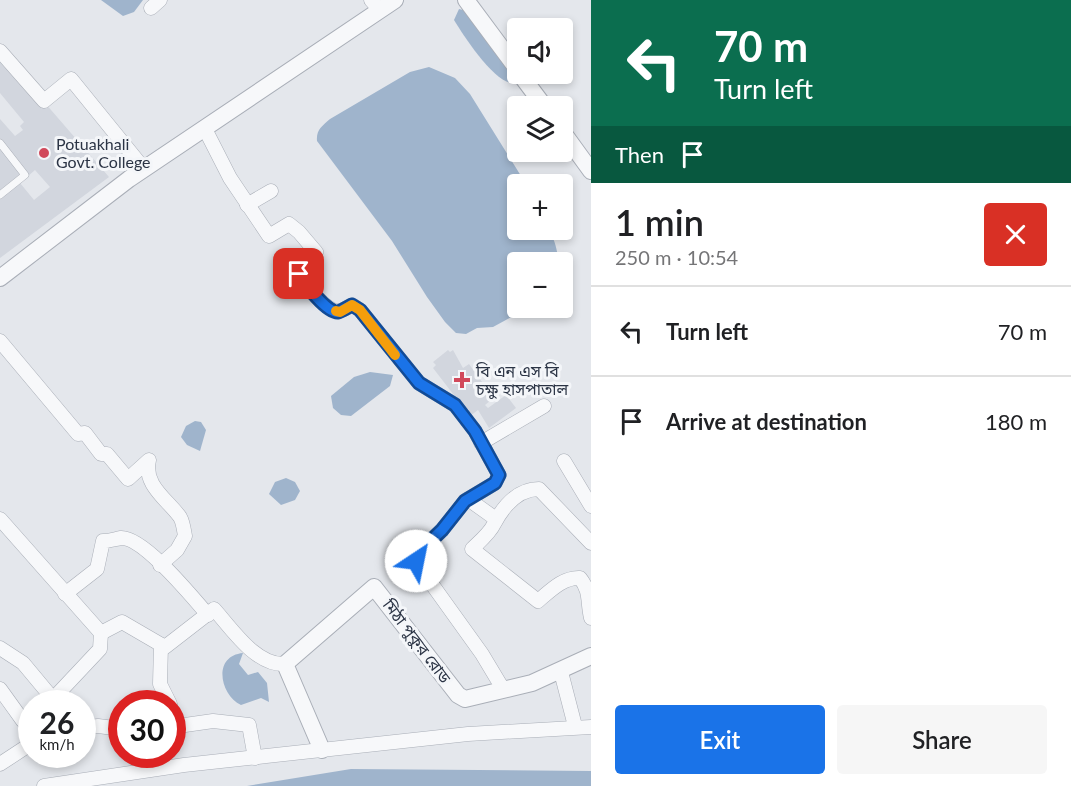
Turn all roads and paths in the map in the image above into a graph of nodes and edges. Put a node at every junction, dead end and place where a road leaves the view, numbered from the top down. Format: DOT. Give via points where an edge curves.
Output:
graph roads {
  1 [pos="395,0"];
  2 [pos="466,0"];
  3 [pos="376,5"];
  4 [pos="0,51"];
  5 [pos="507,55"];
  6 [pos="205,129"];
  7 [pos="0,143"];
  8 [pos="573,146"];
  9 [pos="144,169"];
  10 [pos="591,171"];
  11 [pos="271,191"];
  12 [pos="0,195"];
  13 [pos="247,205"];
  14 [pos="0,278"];
  15 [pos="0,341"];
  16 [pos="544,406"];
  17 [pos="481,443"];
  18 [pos="564,461"];
  19 [pos="468,499"];
  20 [pos="591,506"];
  21 [pos="0,519"];
  22 [pos="496,519"];
  23 [pos="591,543"];
  24 [pos="160,565"];
  25 [pos="65,594"];
  26 [pos="208,615"];
  27 [pos="591,618"];
  28 [pos="101,633"];
  29 [pos="161,645"];
  30 [pos="0,648"];
  31 [pos="591,656"];
  32 [pos="285,664"];
  33 [pos="561,672"];
  34 [pos="0,689"];
  35 [pos="503,689"];
  36 [pos="163,690"];
  37 [pos="18,714"];
  38 [pos="186,726"];
  39 [pos="575,726"];
  40 [pos="591,727"];
  41 [pos="321,750"];
  42 [pos="18,752"];
  43 [pos="255,758"];
  44 [pos="0,764"];
  45 [pos="44,786"];
  1 -- 3 [label="street"];
  2 -- 5 [label="street"];
  3 -- 6 [label="street"];
  4 -- 9 [label="street" via="44,101 71,79"];
  6 -- 9 [label="street"];
  6 -- 13 [label="street"];
  7 -- 12 [label="lane" via="25,175"];
  8 -- 10 [label="street"];
  9 -- 14 [label="street"];
  11 -- 13 [label="street"];
  13 -- 17 [label="street" via="269,236 289,224 299,232 316,252 299,274 305,285 333,310 340,312 352,305 360,310 419,383 455,405"];
  15 -- 24 [label="street" via="62,417 78,434 85,433 128,479 149,460 146,471 181,519 185,536 177,550"];
  16 -- 17 [label="street"];
  17 -- 19 [label="street" via="499,475 495,483"];
  18 -- 20 [label="street"];
  19 -- 22 [label="street"];
  19 -- 35 [label="street" via="416,555 416,561"];
  21 -- 25 [label="street"];
  22 -- 23 [label="street" via="501,508 527,489 539,489"];
  22 -- 27 [label="street" via="472,549 538,601 561,583 580,578 591,598"];
  24 -- 25 [label="street" via="136,543 122,538 103,541 97,569"];
  24 -- 26 [label="street"];
  25 -- 28 [label="street"];
  26 -- 29 [label="street" via="165,647"];
  26 -- 32 [label="street" via="214,609 259,657"];
  28 -- 29 [label="street" via="122,622"];
  28 -- 30 [label="street" via="100,649 53,699 23,663"];
  29 -- 36 [label="street"];
  31 -- 33 [label="street, মিঠা পুকুর রোড"];
  32 -- 35 [label="street, মিঠা পুকুর রোড" via="374,587 458,695 465,699"];
  32 -- 41 [label="street"];
  33 -- 35 [label="street, মিঠা পুকুর রোড"];
  33 -- 39 [label="street"];
  34 -- 37 [label="street"];
  38 -- 43 [label="street" via="213,721 249,725"];
  39 -- 40 [label="street"];
  39 -- 41 [label="street"];
  41 -- 43 [label="street"];
  42 -- 44 [label="street"];
  43 -- 45 [label="street"];
}
